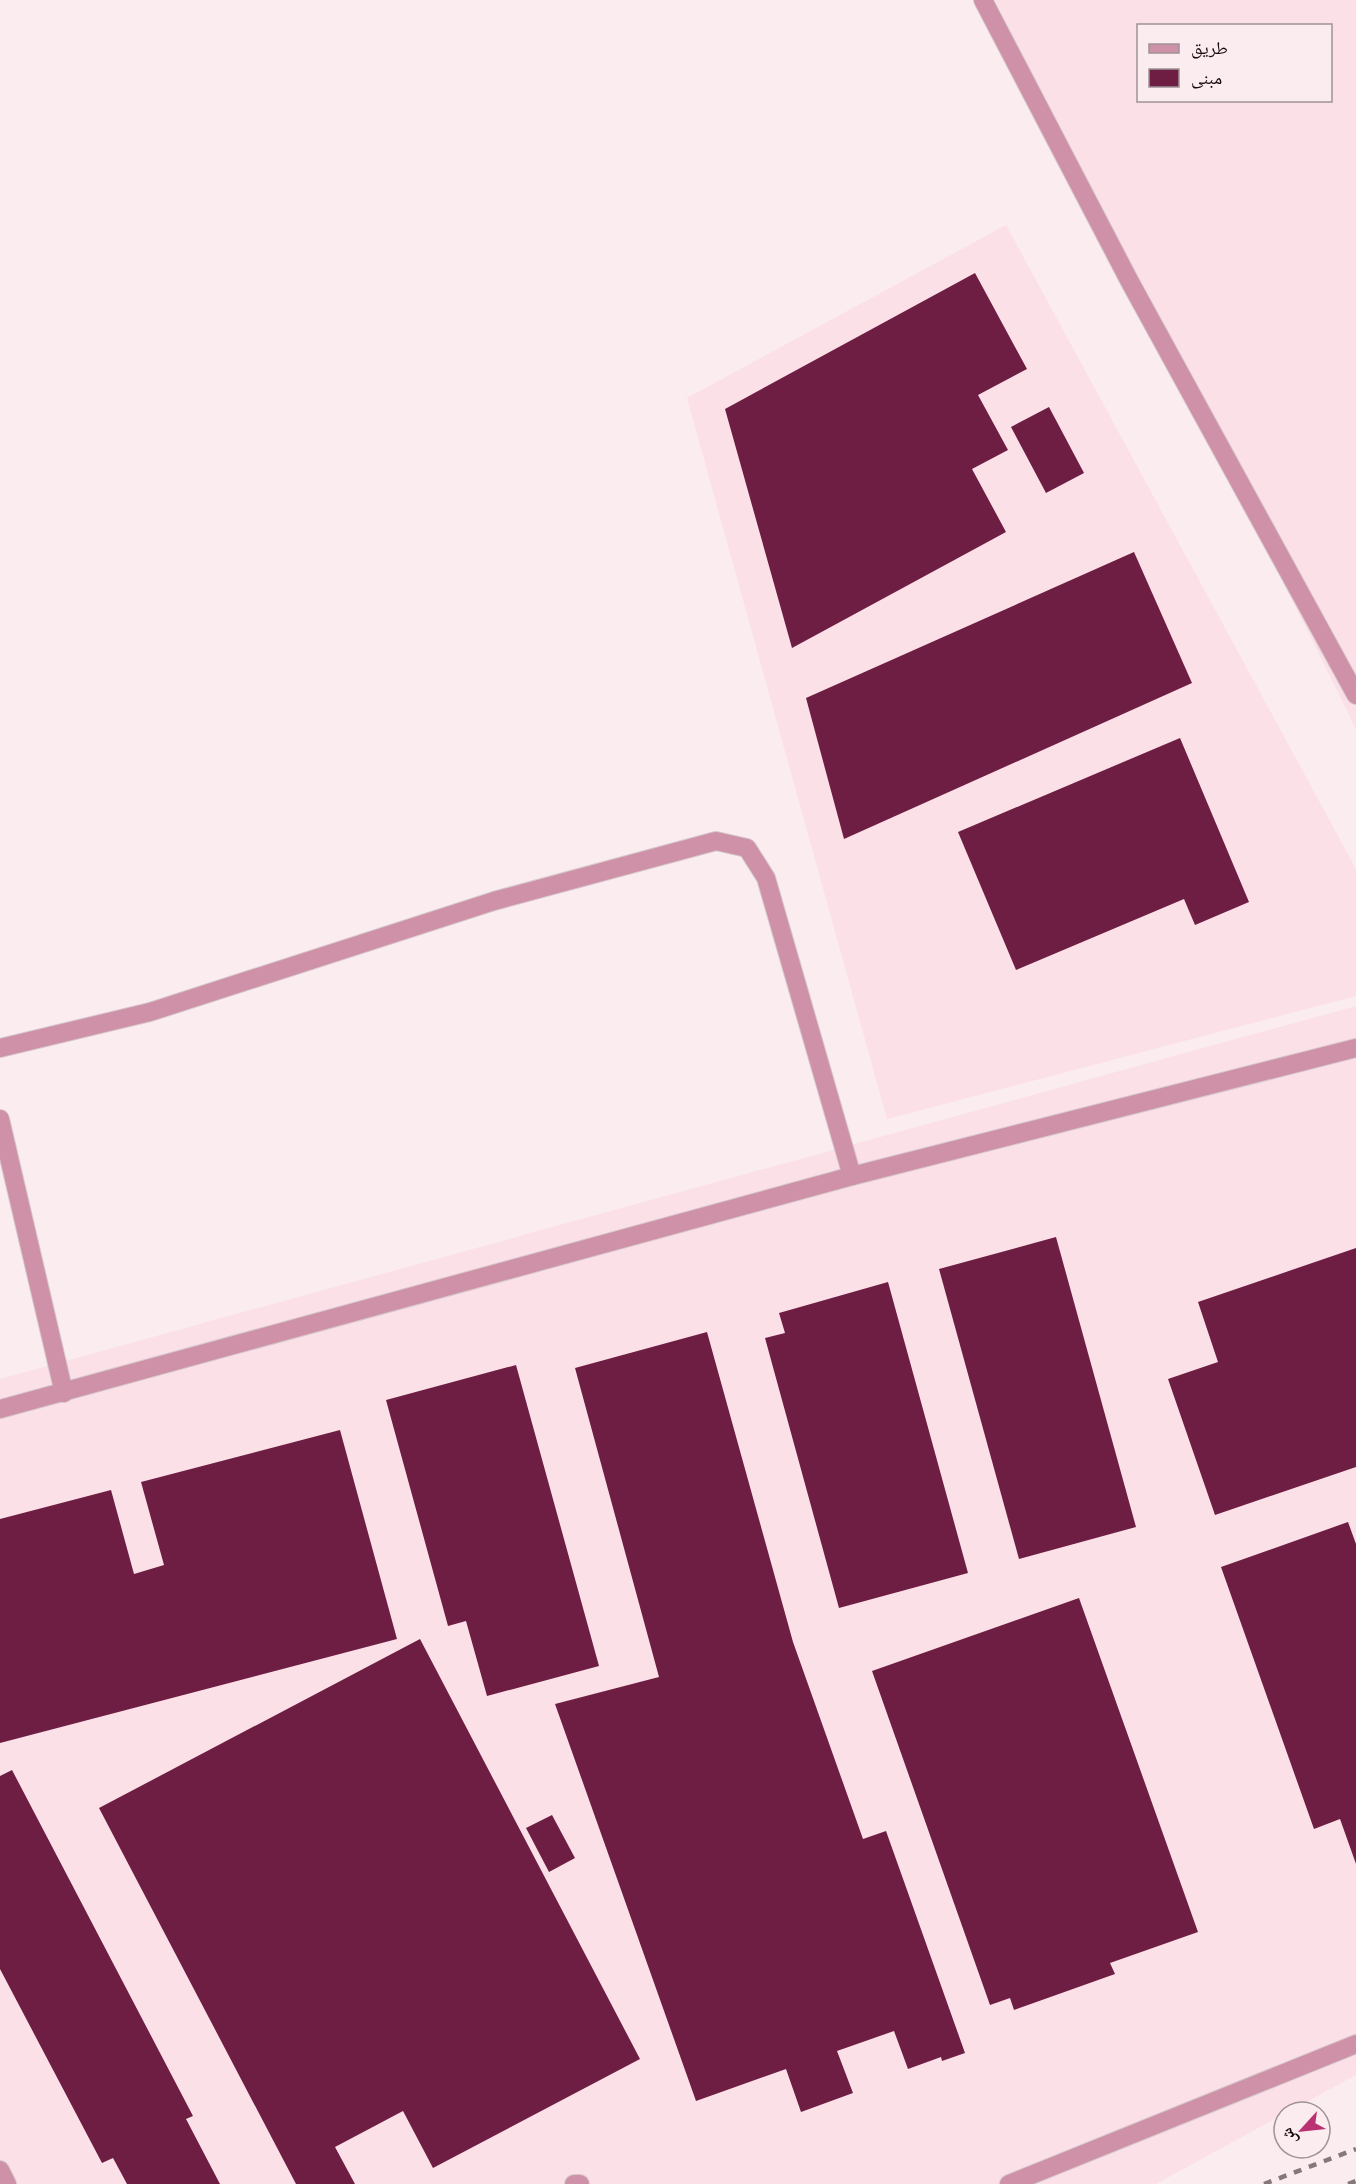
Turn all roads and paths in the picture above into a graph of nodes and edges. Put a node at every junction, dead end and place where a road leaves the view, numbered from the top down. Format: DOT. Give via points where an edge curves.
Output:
graph roads {
  1 [pos="983,0"];
  2 [pos="1356,695"];
  3 [pos="0,1048"];
  4 [pos="1356,1048"];
  5 [pos="0,1119"];
  6 [pos="852,1176"];
  7 [pos="64,1393"];
  8 [pos="0,1409"];
  9 [pos="1356,2044"];
  10 [pos="0,2170"];
  11 [pos="7,2184"];
  12 [pos="574,2184"];
  13 [pos="580,2184"];
  14 [pos="1009,2184"];
  1 -- 2 [label="street" via="1130,282"];
  3 -- 6 [label="street" via="150,1012 494,901 716,842 747,848 766,878"];
  4 -- 6 [label="street"];
  5 -- 7 [label="street"];
  6 -- 7 [label="street"];
  7 -- 8 [label="street"];
  9 -- 14 [label="street"];
  10 -- 11 [label="street"];
  12 -- 13 [label="street"];
}
